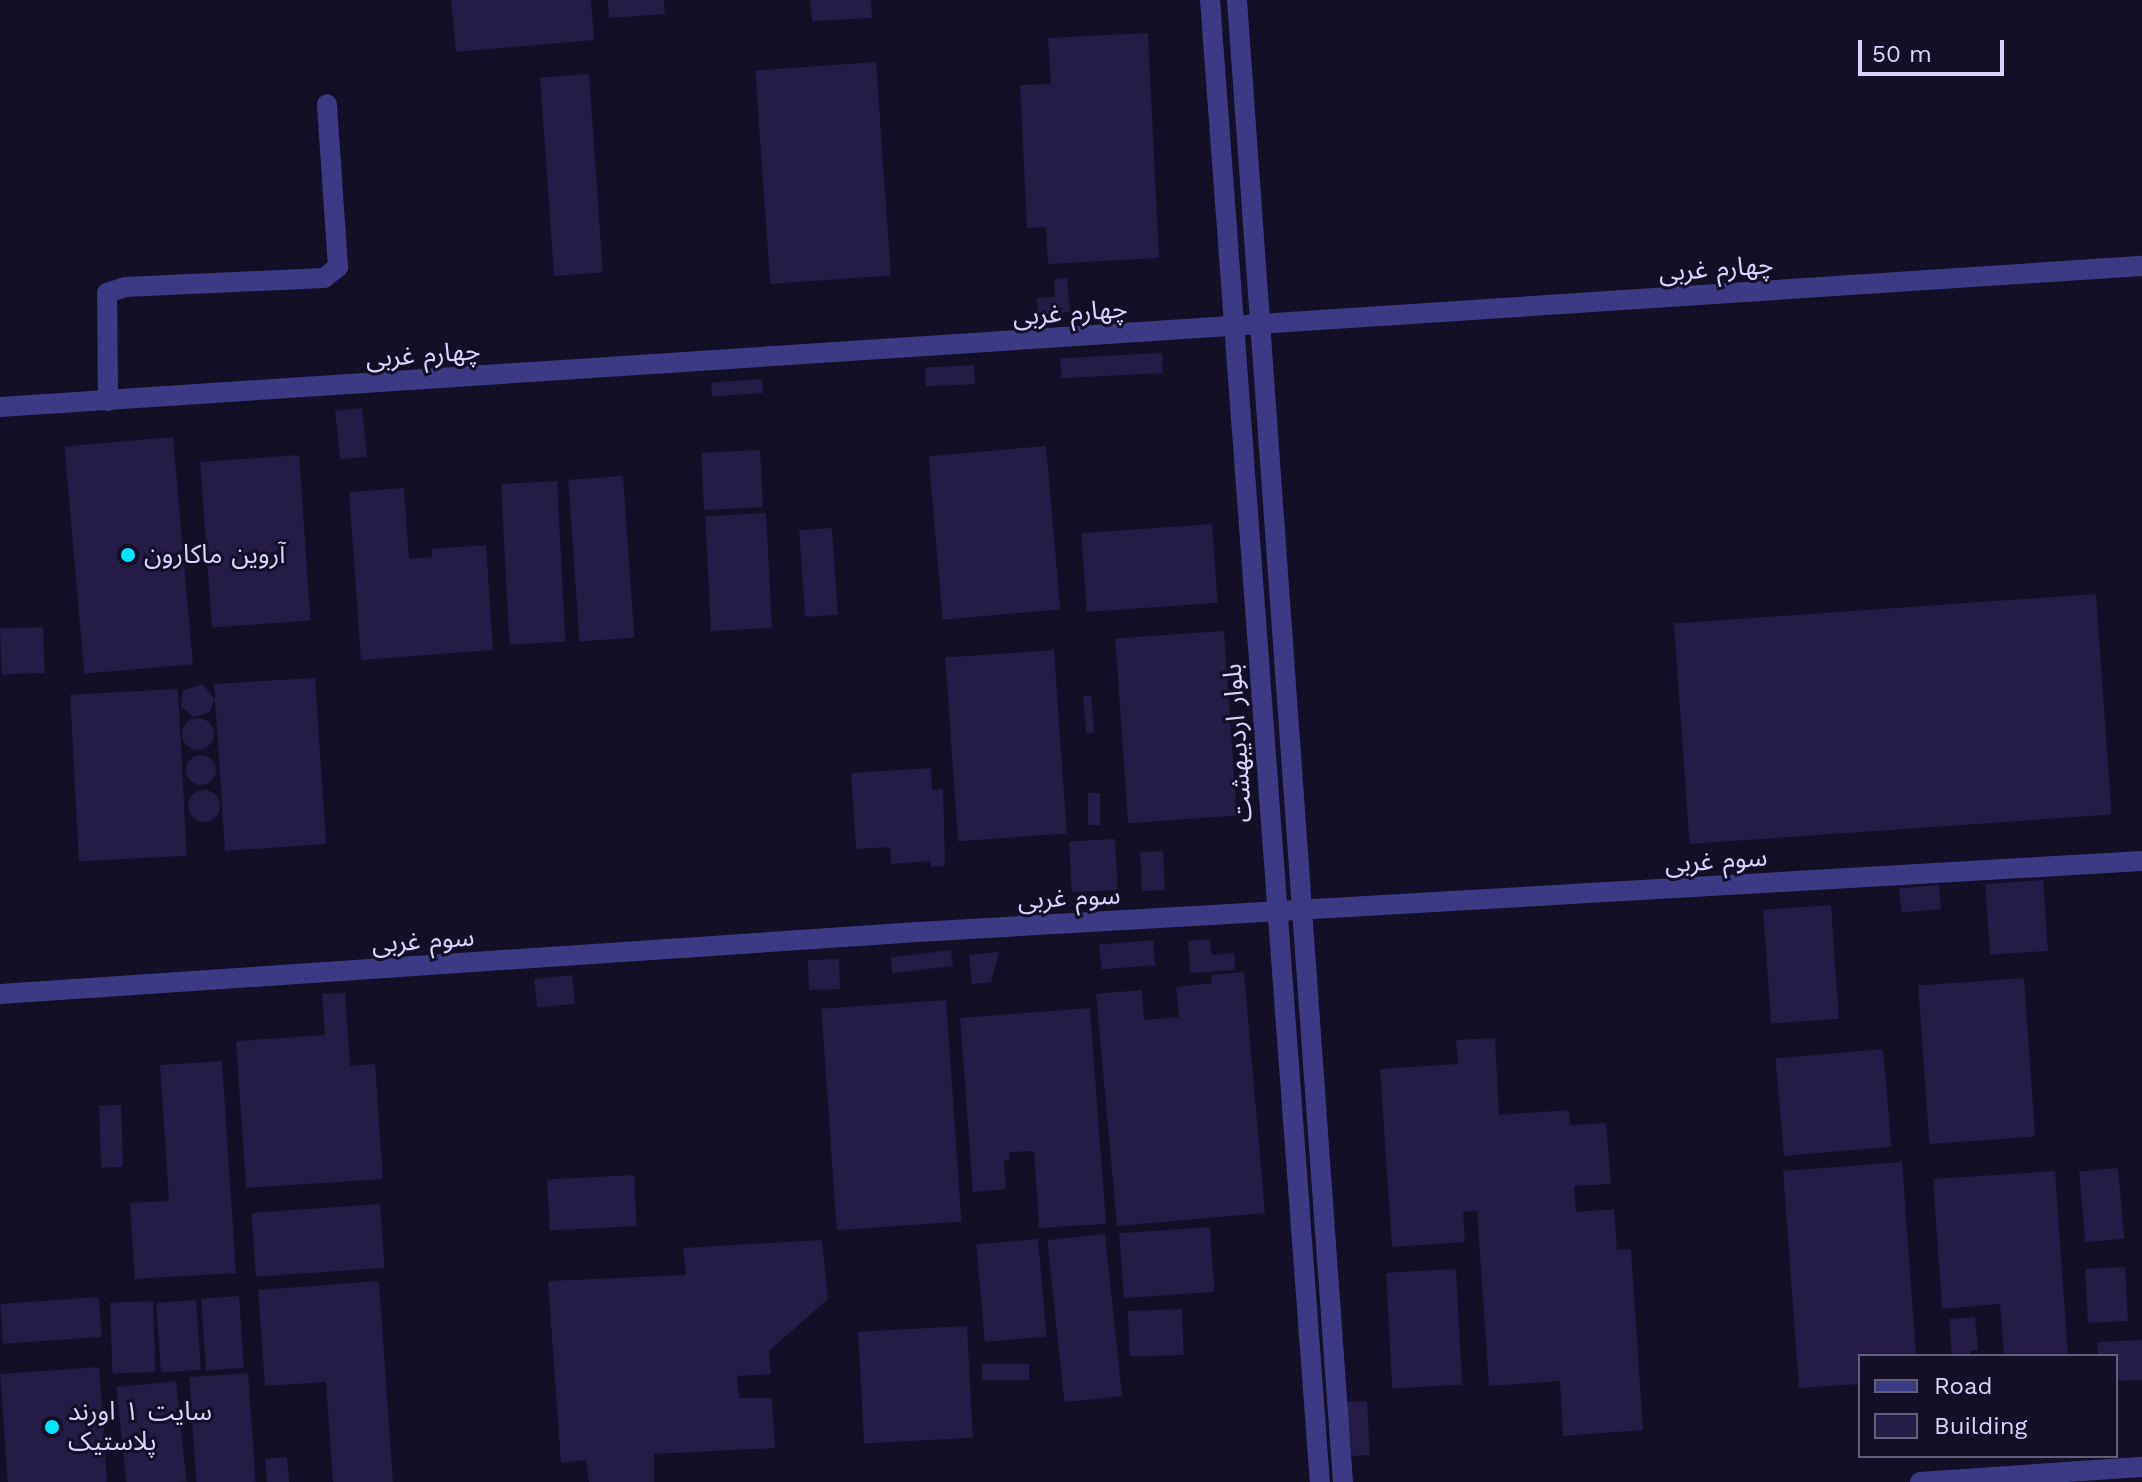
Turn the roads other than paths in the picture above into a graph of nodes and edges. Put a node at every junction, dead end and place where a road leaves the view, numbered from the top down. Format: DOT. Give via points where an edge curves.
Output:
graph roads {
  1 [pos="1210,0"];
  2 [pos="1237,0"];
  3 [pos="327,104"];
  4 [pos="2142,266"];
  5 [pos="1260,328"];
  6 [pos="1232,330"];
  7 [pos="108,401"];
  8 [pos="0,407"];
  9 [pos="2142,861"];
  10 [pos="1301,913"];
  11 [pos="1275,914"];
  12 [pos="0,994"];
  13 [pos="2142,1467"];
  14 [pos="1320,1482"];
  15 [pos="1343,1482"];
  16 [pos="1920,1482"];
  1 -- 6 [label="street, بلوار اردیبهشت"];
  2 -- 5 [label="street, بلوار اردیبهشت"];
  3 -- 7 [label="street" via="338,267 324,278 113,290 104,306"];
  4 -- 5 [label="street, چهارم غربی"];
  5 -- 6 [label="street, چهارم غربی"];
  5 -- 10 [label="street, بلوار اردیبهشت"];
  6 -- 7 [label="street, چهارم غربی"];
  6 -- 11 [label="street, بلوار اردیبهشت"];
  7 -- 8 [label="street, چهارم غربی"];
  9 -- 10 [label="street, سوم غربی"];
  10 -- 11 [label="street, سوم غربی"];
  10 -- 15 [label="street, بلوار اردیبهشت"];
  11 -- 12 [label="street, سوم غربی" via="918,932"];
  11 -- 14 [label="street, بلوار اردیبهشت"];
  13 -- 16 [label="street"];
}
